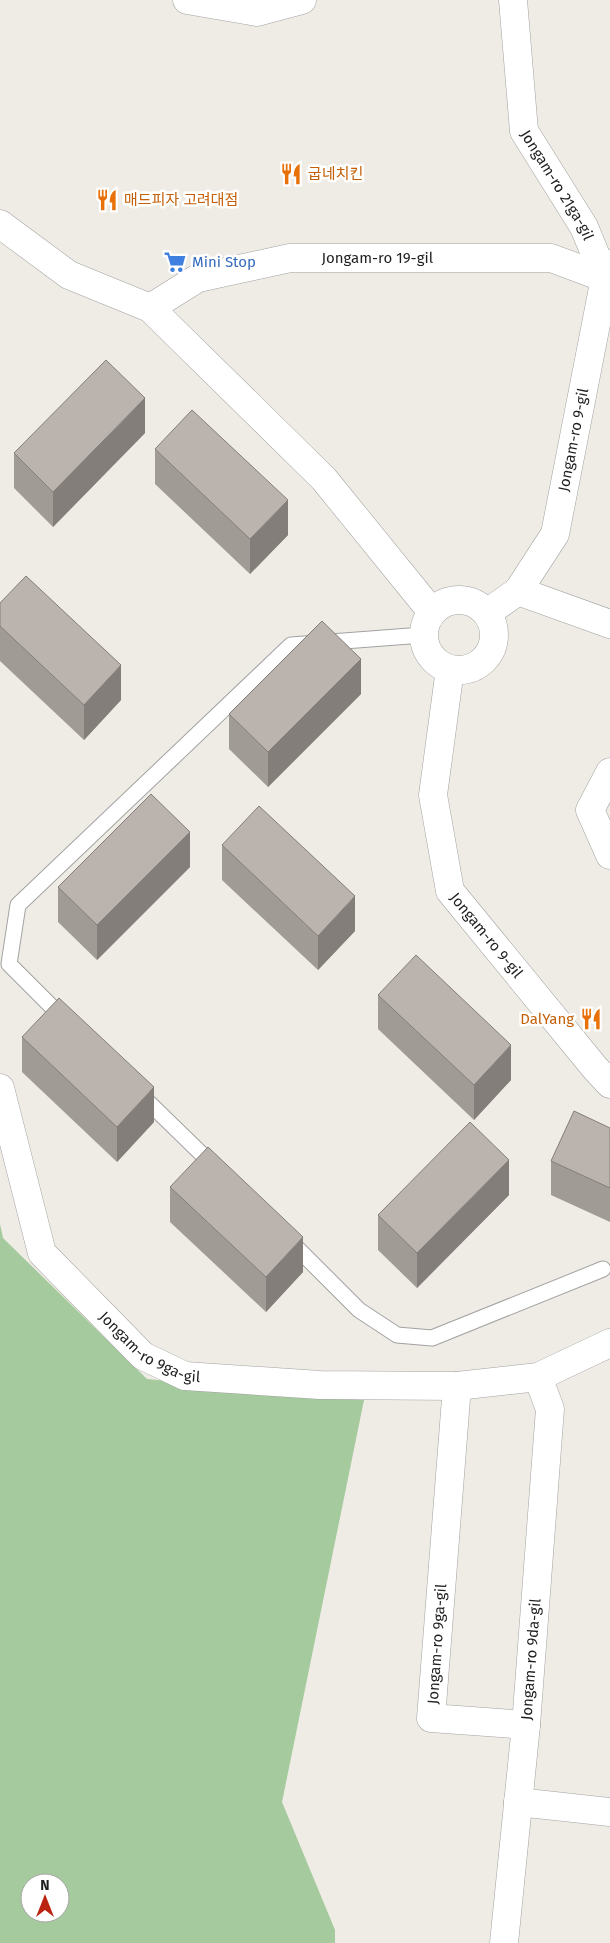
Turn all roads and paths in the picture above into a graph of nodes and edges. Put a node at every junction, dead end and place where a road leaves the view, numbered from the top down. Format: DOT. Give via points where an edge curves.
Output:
graph roads {
  1 [pos="187,0"];
  2 [pos="302,0"];
  3 [pos="514,0"];
  4 [pos="0,224"];
  5 [pos="609,275"];
  6 [pos="150,308"];
  7 [pos="518,591"];
  8 [pos="487,613"];
  9 [pos="428,623"];
  10 [pos="610,624"];
  11 [pos="450,669"];
  12 [pos="610,772"];
  13 [pos="610,855"];
  14 [pos="79,1033"];
  15 [pos="605,1071"];
  16 [pos="128,1082"];
  17 [pos="0,1088"];
  18 [pos="226,1178"];
  19 [pos="282,1234"];
  20 [pos="603,1269"];
  21 [pos="610,1343"];
  22 [pos="538,1377"];
  23 [pos="457,1386"];
  24 [pos="526,1725"];
  25 [pos="518,1802"];
  26 [pos="610,1812"];
  27 [pos="504,1943"];
  1 -- 2 [label="street" via="257,12"];
  3 -- 5 [label="street, Jongam-ro 21ga-gil" via="524,131 584,227"];
  4 -- 6 [label="street" via="69,275"];
  5 -- 6 [label="street, Jongam-ro 19-gil" via="551,258 290,258 198,278"];
  5 -- 7 [label="street, Jongam-ro 9-gil" via="555,534"];
  6 -- 9 [label="street" via="324,479"];
  7 -- 8 [label="street, Jongam-ro 9-gil"];
  7 -- 10 [label="street"];
  8 -- 9 [label="street" via="473,602 449,601 438,606"];
  8 -- 11 [label="street" via="493,624 494,637 485,659 463,670"];
  9 -- 11 [label="street" via="425,646 431,657"];
  9 -- 14 [label="lane" via="291,645 18,905 9,964"];
  11 -- 15 [label="street, Jongam-ro 9-gil" via="433,795 450,891"];
  12 -- 13 [label="street" via="590,810"];
  16 -- 18 [label="lane"];
  17 -- 23 [label="street, Jongam-ro 9ga-gil" via="42,1253 143,1356 185,1376 320,1385"];
  19 -- 20 [label="lane" via="359,1310 397,1336 432,1338"];
  21 -- 22 [label="street, Jongam-ro 9ga-gil"];
  22 -- 23 [label="street, Jongam-ro 9ga-gil"];
  22 -- 24 [label="street, Jongam-ro 9da-gil" via="550,1409"];
  23 -- 24 [label="street, Jongam-ro 9ga-gil" via="431,1718"];
  24 -- 25 [label="street, Jongam-ro 9da-gil"];
  25 -- 26 [label="street"];
  25 -- 27 [label="street, Jongam-ro 9da-gil"];
}
